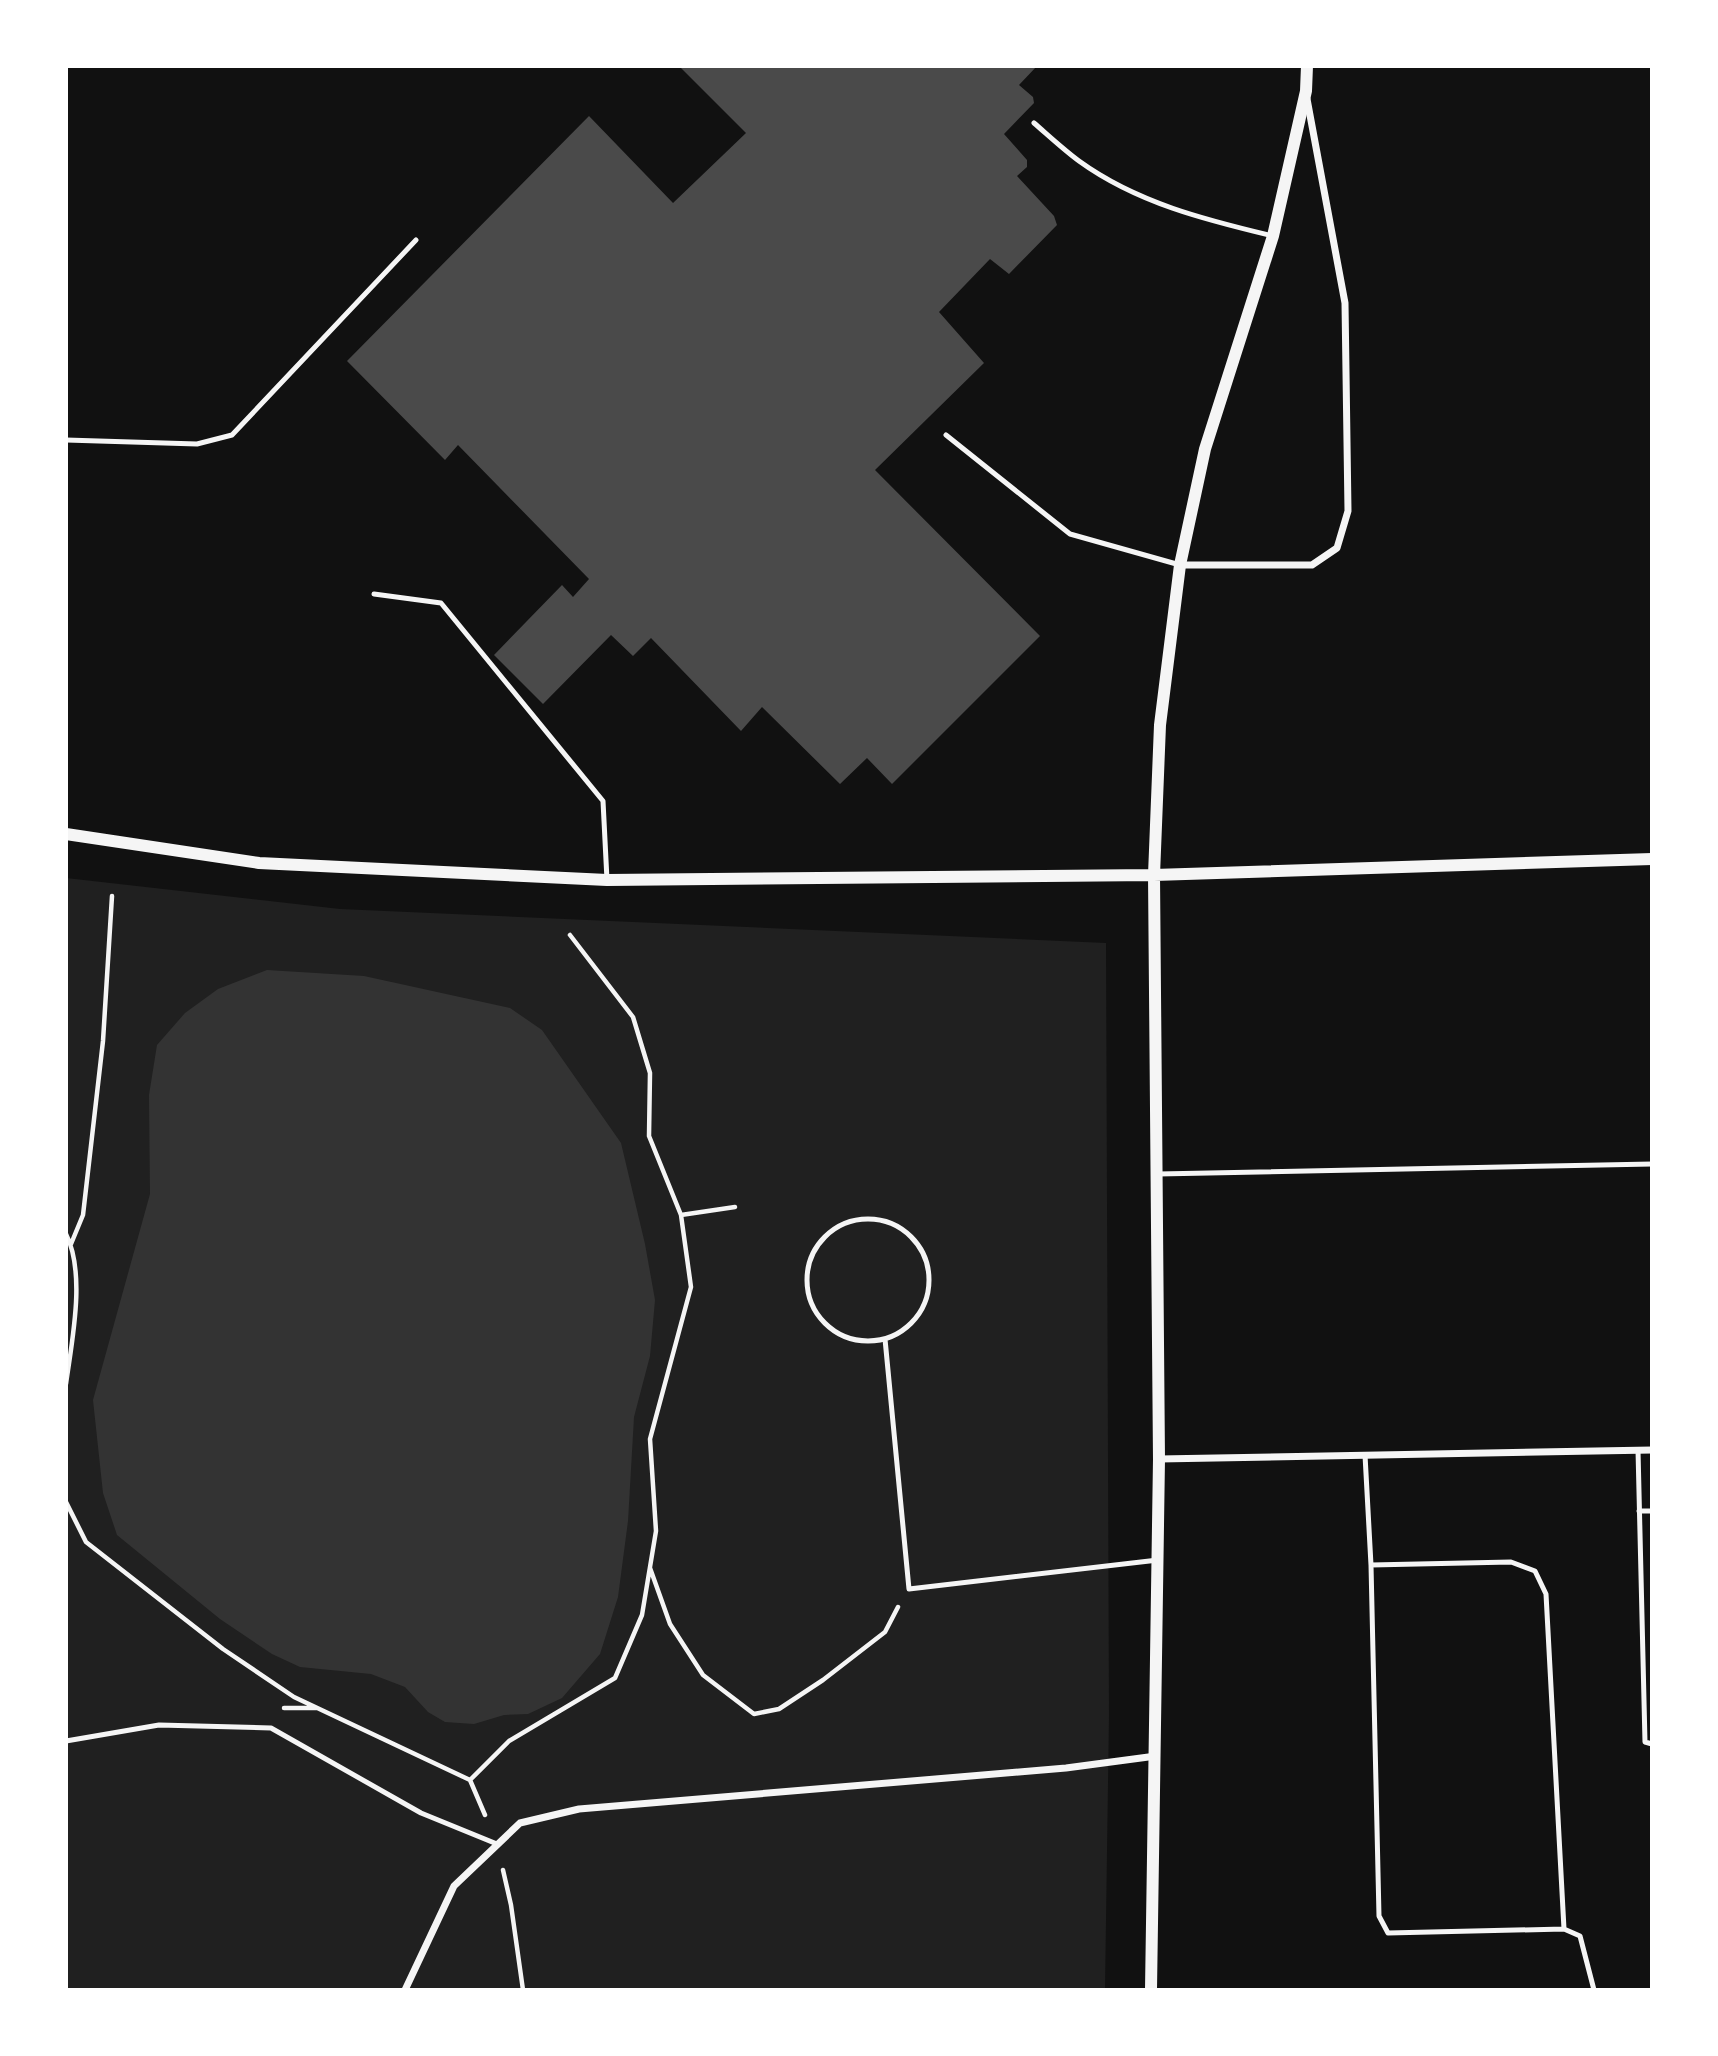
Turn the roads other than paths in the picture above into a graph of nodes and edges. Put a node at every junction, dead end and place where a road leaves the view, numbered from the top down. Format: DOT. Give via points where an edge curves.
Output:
graph roads {
  1 [pos="1307,66"];
  2 [pos="1306,91"];
  3 [pos="1034,123"];
  4 [pos="1273,236"];
  5 [pos="416,240"];
  6 [pos="946,435"];
  7 [pos="66,439"];
  8 [pos="1180,565"];
  9 [pos="374,594"];
  10 [pos="66,834"];
  11 [pos="1651,859"];
  12 [pos="1154,875"];
  13 [pos="607,880"];
  14 [pos="1651,1164"];
  15 [pos="1156,1174"];
  16 [pos="886,1339"];
  17 [pos="1638,1450"];
  18 [pos="1651,1450"];
  19 [pos="1365,1455"];
  20 [pos="1159,1459"];
  21 [pos="1639,1511"];
  22 [pos="1651,1511"];
  23 [pos="1158,1560"];
  24 [pos="1371,1565"];
  25 [pos="1651,1604"];
  26 [pos="1642,1605"];
  27 [pos="1643,1640"];
  28 [pos="1651,1646"];
  29 [pos="66,1741"];
  30 [pos="1651,1744"];
  31 [pos="1157,1756"];
  32 [pos="497,1844"];
  33 [pos="1564,1929"];
  34 [pos="405,1990"];
  35 [pos="1151,1990"];
  36 [pos="1594,1990"];
  1 -- 2 [label="street"];
  2 -- 4 [label="street"];
  2 -- 8 [label="street" via="1345,303 1348,511 1337,548 1312,565"];
  3 -- 4 [label="lane" via="1080,162 1125,189 1194,218"];
  4 -- 8 [label="street" via="1205,449"];
  5 -- 7 [label="lane" via="232,435 197,444"];
  6 -- 8 [label="lane" via="1070,534"];
  8 -- 12 [label="street" via="1160,725"];
  9 -- 13 [label="lane" via="441,603 603,801"];
  10 -- 13 [label="street" via="259,863"];
  11 -- 12 [label="street"];
  12 -- 13 [label="street"];
  12 -- 15 [label="street"];
  14 -- 15 [label="lane"];
  15 -- 20 [label="street"];
  16 -- 16 [label="lane" via="857,1340 831,1329 817,1314 809,1294 807,1273 813,1253 843,1224 863,1219 884,1221 904,1230 928,1264 926,1301 910,1325"];
  16 -- 23 [label="lane" via="909,1589"];
  17 -- 18 [label="street"];
  17 -- 19 [label="street"];
  17 -- 21 [label="lane"];
  19 -- 20 [label="street"];
  19 -- 24 [label="lane"];
  20 -- 23 [label="street"];
  21 -- 22 [label="lane"];
  21 -- 26 [label="lane"];
  23 -- 31 [label="street"];
  24 -- 33 [label="lane" via="1511,1562 1535,1571 1546,1594"];
  24 -- 33 [label="lane" via="1379,1916 1388,1933"];
  25 -- 26 [label="lane"];
  26 -- 27 [label="lane"];
  27 -- 28 [label="lane"];
  27 -- 30 [label="lane" via="1646,1742"];
  29 -- 32 [label="lane" via="159,1725 271,1728 421,1813"];
  31 -- 32 [label="street" via="579,1810 520,1823"];
  31 -- 35 [label="street"];
  32 -- 34 [label="street" via="454,1885"];
  33 -- 36 [label="lane" via="1580,1936"];
}
